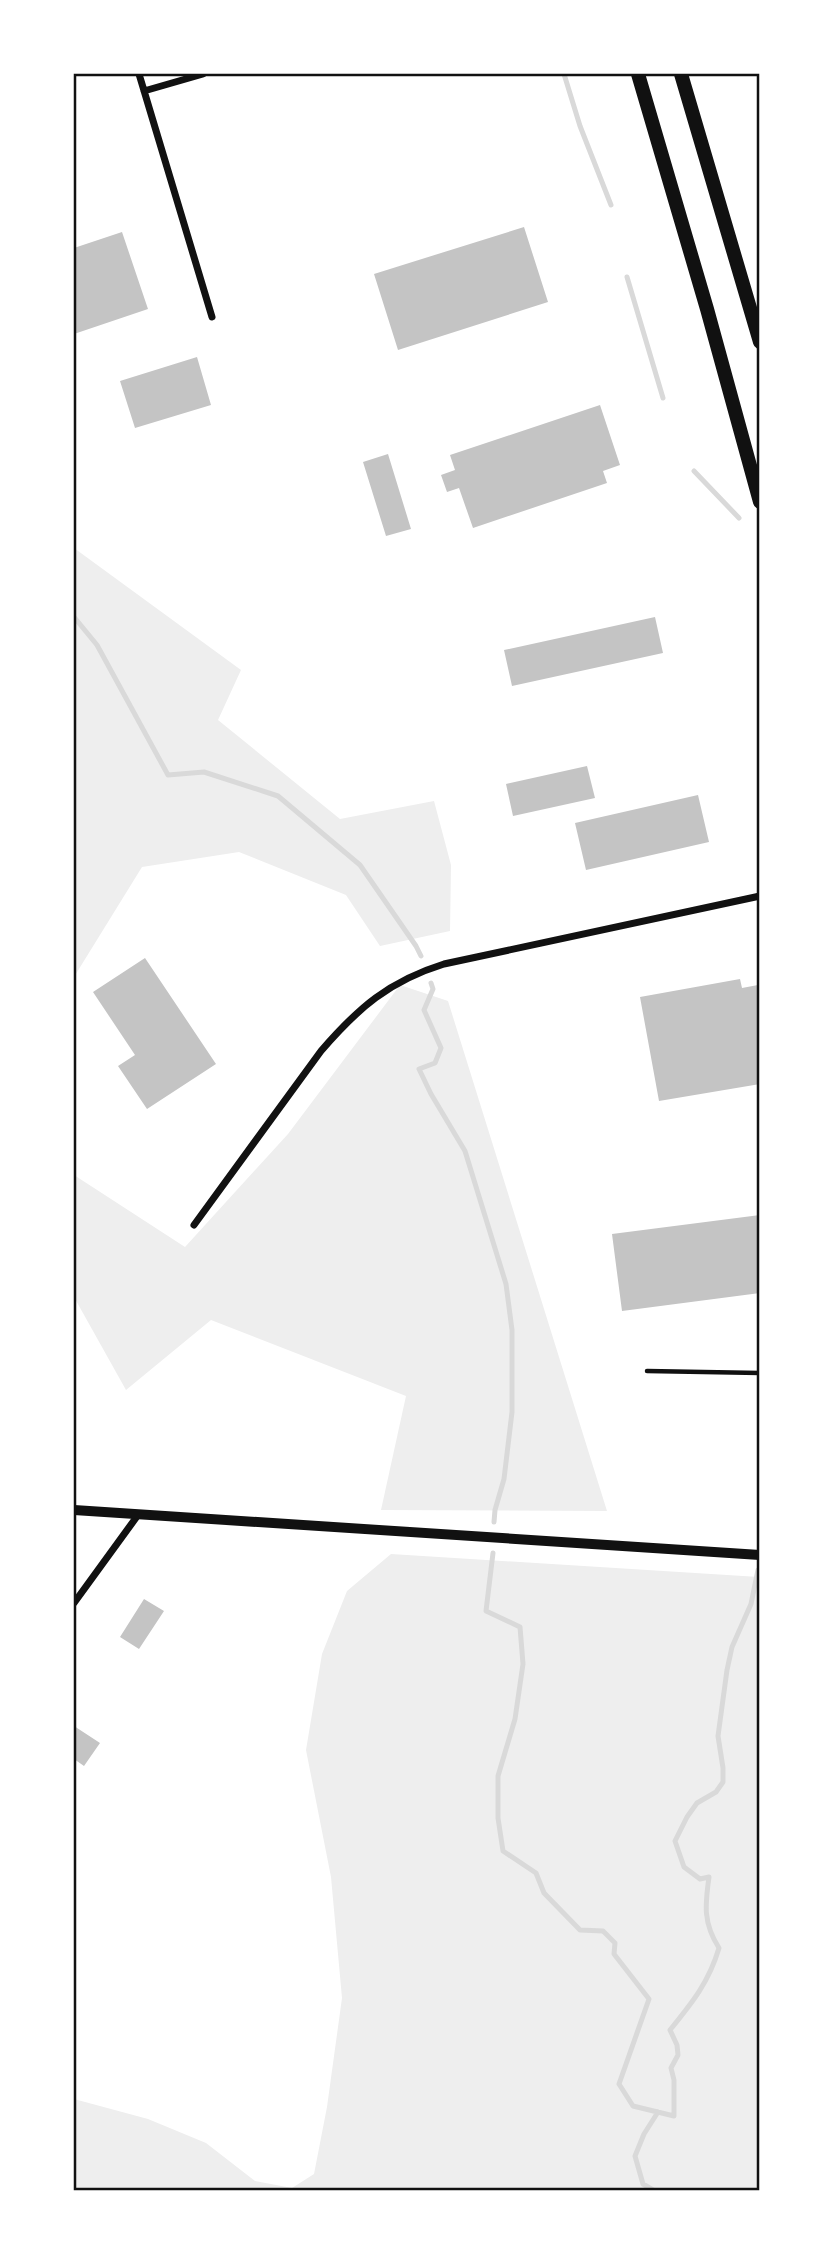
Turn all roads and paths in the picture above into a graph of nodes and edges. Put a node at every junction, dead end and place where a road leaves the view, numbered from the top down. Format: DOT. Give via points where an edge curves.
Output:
graph roads {
  1 [pos="139,74"];
  2 [pos="202,74"];
  3 [pos="638,74"];
  4 [pos="681,74"];
  5 [pos="144,91"];
  6 [pos="212,317"];
  7 [pos="760,342"];
  8 [pos="760,502"];
  9 [pos="760,896"];
  10 [pos="194,1225"];
  11 [pos="647,1371"];
  12 [pos="760,1373"];
  13 [pos="74,1510"];
  14 [pos="138,1515"];
  15 [pos="760,1555"];
  16 [pos="74,1603"];
  1 -- 5 [label="street"];
  2 -- 5 [label="street"];
  3 -- 8 [label="highway"];
  4 -- 7 [label="highway"];
  5 -- 6 [label="street"];
  9 -- 10 [label="street" via="444,964 397,982 341,1027"];
  11 -- 12 [label="lane"];
  13 -- 14 [label="street"];
  14 -- 15 [label="street"];
  14 -- 16 [label="street"];
}
